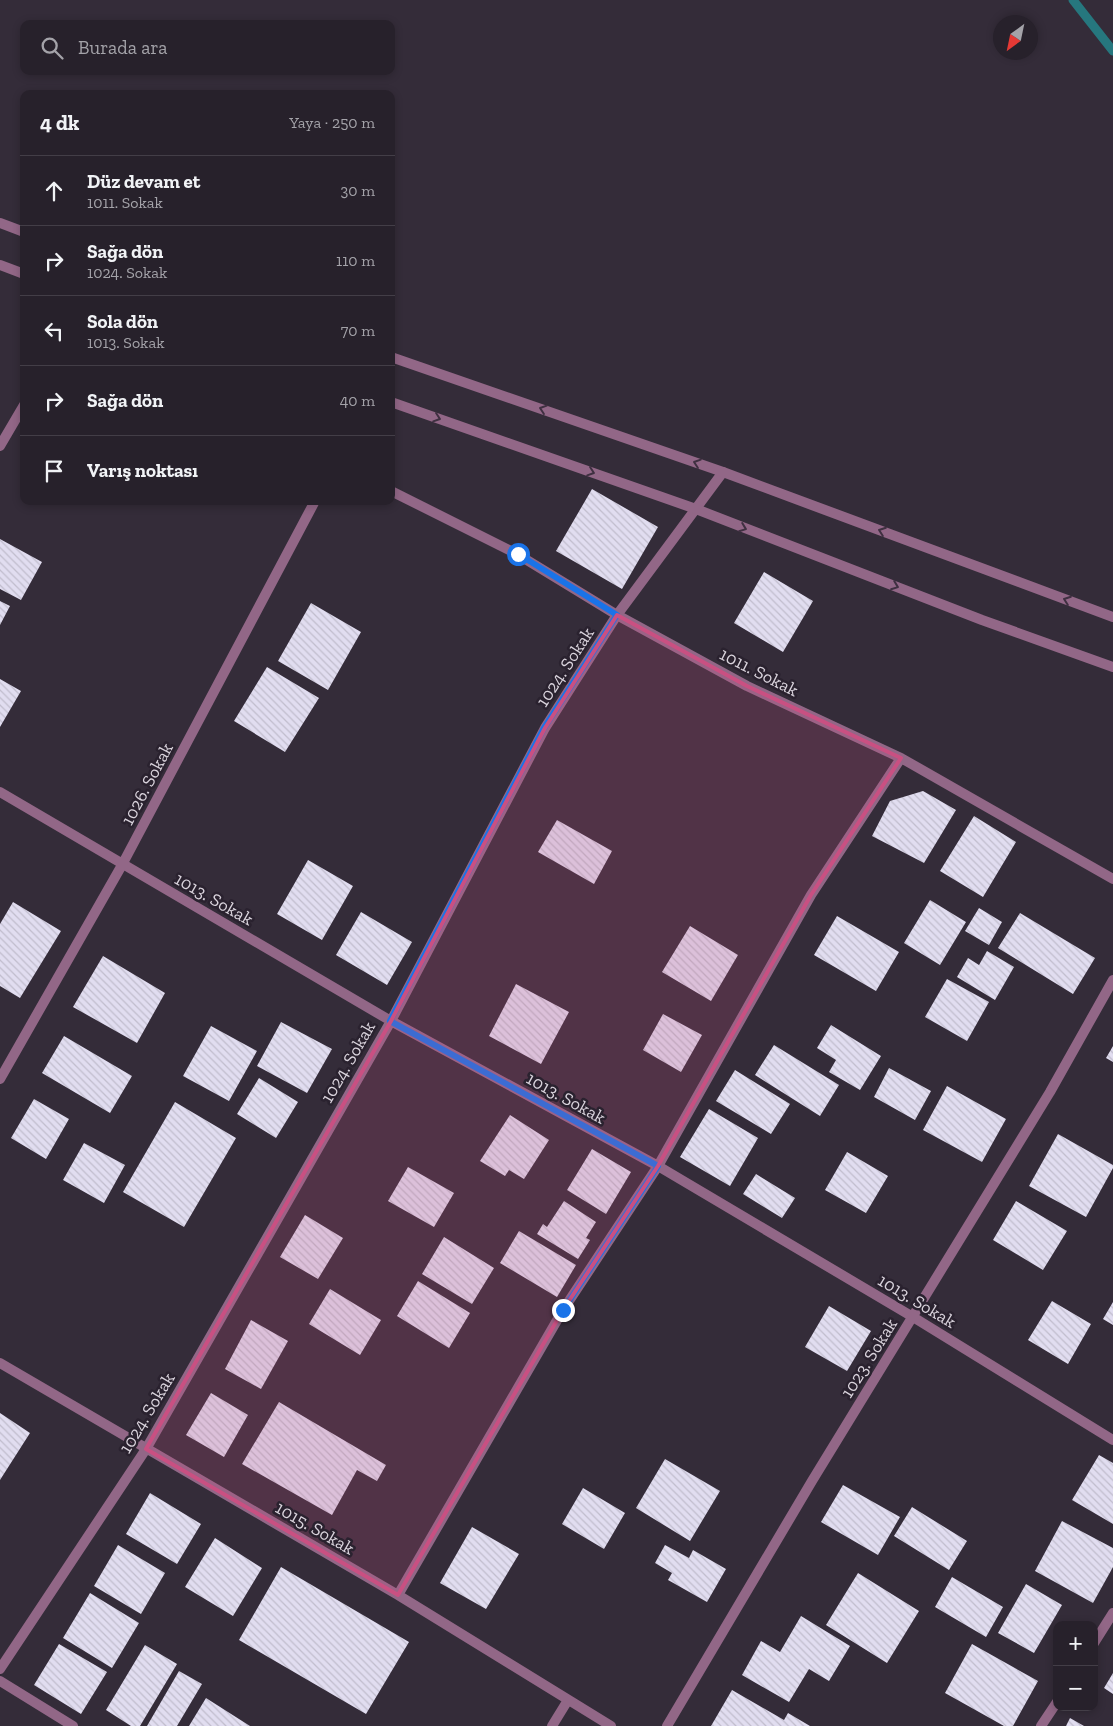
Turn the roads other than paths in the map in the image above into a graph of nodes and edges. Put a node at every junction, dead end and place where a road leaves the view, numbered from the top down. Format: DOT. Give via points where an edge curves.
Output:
graph roads {
  1 [pos="0,223"];
  2 [pos="20,230"];
  3 [pos="0,265"];
  4 [pos="20,272"];
  5 [pos="395,358"];
  6 [pos="395,403"];
  7 [pos="20,412"];
  8 [pos="0,446"];
  9 [pos="724,472"];
  10 [pos="395,493"];
  11 [pos="313,505"];
  12 [pos="696,509"];
  13 [pos="617,615"];
  14 [pos="1113,617"];
  15 [pos="1113,667"];
  16 [pos="901,758"];
  17 [pos="0,792"];
  18 [pos="122,865"];
  19 [pos="1113,879"];
  20 [pos="1113,980"];
  21 [pos="390,1021"];
  22 [pos="0,1078"];
  23 [pos="658,1166"];
  24 [pos="913,1317"];
  25 [pos="0,1363"];
  26 [pos="1113,1440"];
  27 [pos="146,1449"];
  28 [pos="398,1595"];
  29 [pos="1113,1613"];
  30 [pos="1098,1637"];
  31 [pos="0,1669"];
  32 [pos="0,1682"];
  33 [pos="568,1700"];
  34 [pos="1053,1708"];
  35 [pos="73,1726"];
  36 [pos="552,1726"];
  37 [pos="611,1726"];
  38 [pos="667,1726"];
  39 [pos="1041,1726"];
  1 -- 2 [label="street"];
  3 -- 4 [label="street"];
  9 -- 5 [label="street, one-way"];
  6 -- 12 [label="street, one-way"];
  7 -- 8 [label="street"];
  9 -- 12 [label="street, 1024. Sokak"];
  14 -- 9 [label="street, one-way"];
  10 -- 13 [label="street, 1011. Sokak" via="518,554"];
  11 -- 18 [label="street, 1026. Sokak"];
  12 -- 13 [label="street, 1024. Sokak"];
  12 -- 15 [label="street, one-way"];
  13 -- 16 [label="street, 1011. Sokak" via="747,686"];
  13 -- 21 [label="street, 1024. Sokak" via="544,728"];
  16 -- 19 [label="street, 1011. Sokak"];
  16 -- 23 [label="street" via="811,895"];
  17 -- 18 [label="street, 1013. Sokak"];
  18 -- 21 [label="street, 1013. Sokak"];
  18 -- 22 [label="street, 1026. Sokak"];
  20 -- 24 [label="street, 1023. Sokak" via="1050,1092"];
  21 -- 23 [label="street, 1013. Sokak"];
  21 -- 27 [label="street, 1024. Sokak"];
  23 -- 24 [label="street, 1013. Sokak"];
  23 -- 28 [label="street" via="563,1310"];
  24 -- 26 [label="street, 1013. Sokak"];
  24 -- 38 [label="street, 1023. Sokak"];
  25 -- 27 [label="street, 1015. Sokak"];
  27 -- 28 [label="street, 1015. Sokak"];
  27 -- 31 [label="street, 1024. Sokak"];
  28 -- 33 [label="street, 1015. Sokak"];
  29 -- 30 [label="street"];
  32 -- 35 [label="street"];
  33 -- 36 [label="street"];
  33 -- 37 [label="street, 1015. Sokak"];
  34 -- 39 [label="street"];
}
